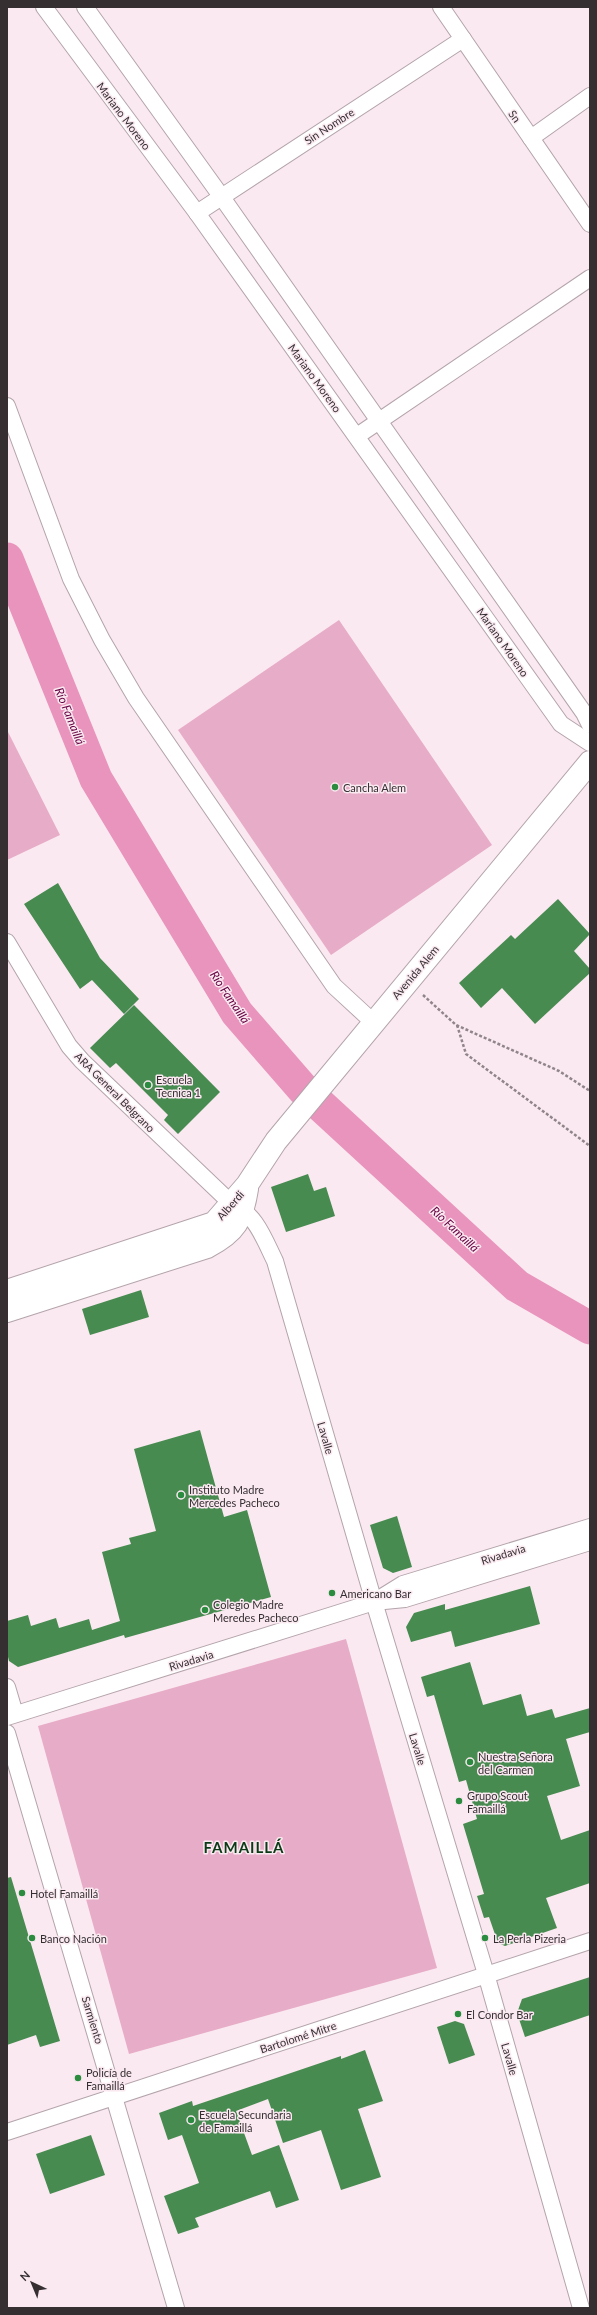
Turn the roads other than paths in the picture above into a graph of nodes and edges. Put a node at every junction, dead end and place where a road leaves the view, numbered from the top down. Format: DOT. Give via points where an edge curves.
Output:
graph roads {
  1 [pos="44,7"];
  2 [pos="85,7"];
  3 [pos="441,7"];
  4 [pos="463,39"];
  5 [pos="590,96"];
  6 [pos="531,138"];
  7 [pos="221,196"];
  8 [pos="197,213"];
  9 [pos="590,224"];
  10 [pos="590,278"];
  11 [pos="7,406"];
  12 [pos="379,421"];
  13 [pos="357,436"];
  14 [pos="590,725"];
  15 [pos="590,743"];
  16 [pos="590,762"];
  17 [pos="7,942"];
  18 [pos="369,1028"];
  19 [pos="247,1185"];
  20 [pos="238,1206"];
  21 [pos="7,1291"];
  22 [pos="7,1311"];
  23 [pos="590,1527"];
  24 [pos="590,1542"];
  25 [pos="374,1602"];
  26 [pos="7,1687"];
  27 [pos="11,1716"];
  28 [pos="7,1733"];
  29 [pos="590,1941"];
  30 [pos="486,1974"];
  31 [pos="116,2098"];
  32 [pos="7,2132"];
  33 [pos="176,2308"];
  34 [pos="581,2308"];
  1 -- 8 [label="street, Mariano Moreno"];
  2 -- 7 [label="street"];
  3 -- 4 [label="street, Sn"];
  4 -- 6 [label="street, Sn"];
  4 -- 7 [label="street, Sin Nombre"];
  5 -- 6 [label="street"];
  6 -- 9 [label="street, Sn"];
  7 -- 8 [label="street, Sin Nombre"];
  7 -- 12 [label="street"];
  8 -- 13 [label="street, Mariano Moreno"];
  10 -- 12 [label="street"];
  11 -- 18 [label="street" via="71,578 102,640 136,698 334,986"];
  12 -- 13 [label="street"];
  12 -- 14 [label="street"];
  13 -- 15 [label="street, Mariano Moreno" via="561,724"];
  16 -- 18 [label="street, Avenida Alem"];
  17 -- 20 [label="street, ARA General Belgrano" via="69,1046 82,1061"];
  18 -- 19 [label="street, Avenida Alem" via="276,1141"];
  19 -- 20 [label="street, Alberdi"];
  20 -- 21 [label="street, Alberdi" via="214,1223 196,1231"];
  20 -- 22 [label="street, Alberdi" via="238,1224 223,1238 207,1247"];
  20 -- 25 [label="street, Lavalle" via="254,1221 274,1261"];
  23 -- 25 [label="street, Rivadavia" via="404,1584"];
  24 -- 25 [label="street, Rivadavia" via="405,1599"];
  25 -- 27 [label="street, Rivadavia"];
  25 -- 30 [label="street, Lavalle"];
  26 -- 27 [label="street"];
  28 -- 31 [label="street, Sarmiento"];
  29 -- 30 [label="street, Bartolomé Mitre"];
  30 -- 31 [label="street, Bartolomé Mitre"];
  30 -- 34 [label="street, Lavalle"];
  31 -- 32 [label="street, Bartolomé Mitre"];
  31 -- 33 [label="street, Sarmiento"];
}
